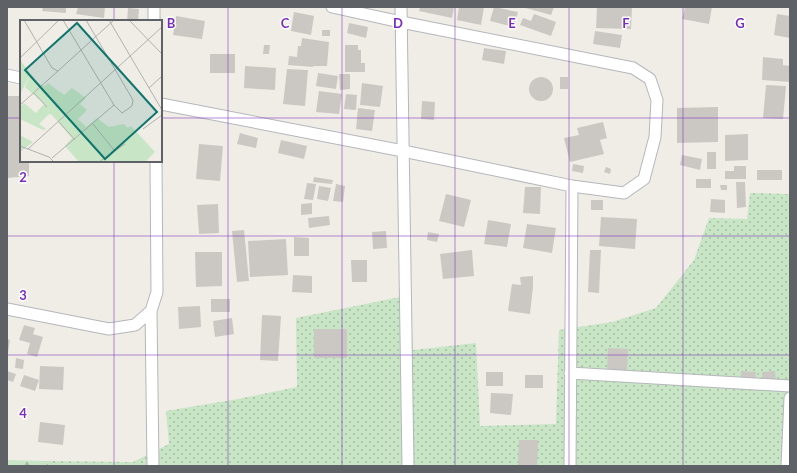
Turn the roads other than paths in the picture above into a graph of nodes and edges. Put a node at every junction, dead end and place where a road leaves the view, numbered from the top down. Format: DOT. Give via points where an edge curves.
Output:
graph roads {
  1 [pos="154,7"];
  2 [pos="332,7"];
  3 [pos="401,7"];
  4 [pos="154,20"];
  5 [pos="401,22"];
  6 [pos="7,75"];
  7 [pos="20,78"];
  8 [pos="162,104"];
  9 [pos="403,150"];
  10 [pos="156,162"];
  11 [pos="572,186"];
  12 [pos="7,309"];
  13 [pos="151,311"];
  14 [pos="570,373"];
  15 [pos="790,386"];
  16 [pos="790,398"];
  17 [pos="153,466"];
  18 [pos="408,466"];
  19 [pos="570,466"];
  20 [pos="787,466"];
  1 -- 4 [label="street"];
  2 -- 5 [label="street"];
  3 -- 5 [label="street"];
  5 -- 9 [label="street"];
  5 -- 11 [label="street" via="633,68 650,79 657,100 655,137 644,179 624,192"];
  6 -- 7 [label="street"];
  8 -- 9 [label="street"];
  9 -- 11 [label="street"];
  9 -- 18 [label="street"];
  10 -- 13 [label="street" via="157,292"];
  11 -- 14 [label="street"];
  12 -- 13 [label="street" via="109,329 135,324"];
  13 -- 17 [label="street"];
  14 -- 15 [label="street"];
  14 -- 19 [label="street"];
  16 -- 20 [label="street"];
}
